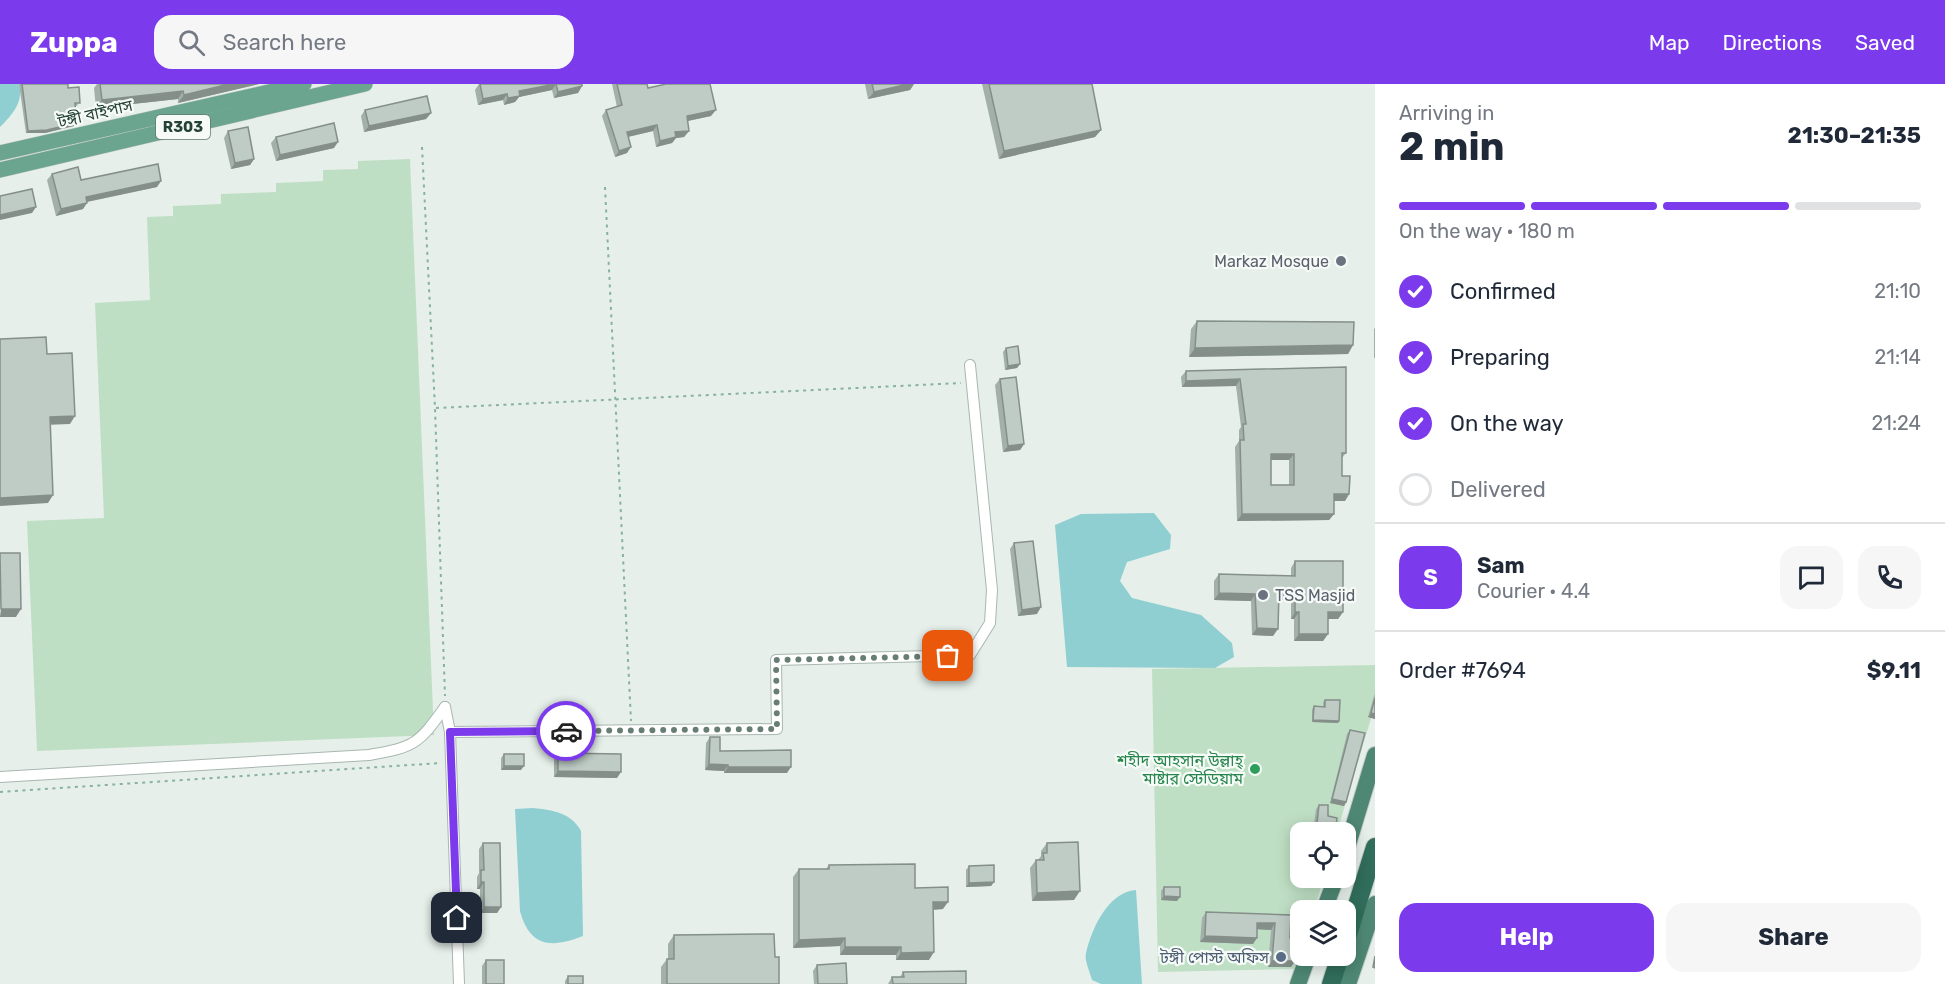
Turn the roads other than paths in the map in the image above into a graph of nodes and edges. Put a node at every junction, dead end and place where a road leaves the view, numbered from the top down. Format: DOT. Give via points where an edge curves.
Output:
graph roads {
  1 [pos="304,84"];
  2 [pos="365,84"];
  3 [pos="0,153"];
  4 [pos="0,171"];
  5 [pos="970,364"];
  6 [pos="450,732"];
  7 [pos="1375,755"];
  8 [pos="0,777"];
  9 [pos="1355,822"];
  10 [pos="1375,848"];
  11 [pos="1375,896"];
  12 [pos="1375,904"];
  13 [pos="1356,909"];
  14 [pos="1356,941"];
  15 [pos="1356,943"];
  16 [pos="1304,966"];
  17 [pos="1344,966"];
  18 [pos="459,984"];
  19 [pos="1298,984"];
  20 [pos="1331,984"];
  1 -- 3 [label="main road, টঙ্গী বাইপাস / R303"];
  2 -- 4 [label="main road, R303"];
  5 -- 6 [label="street" via="992,590 990,623 970,655 776,660 777,729"];
  6 -- 8 [label="street" via="445,707 421,739 407,748 369,755"];
  6 -- 18 [label="street"];
  7 -- 9 [label="highway"];
  10 -- 13 [label="highway"];
  11 -- 14 [label="highway"];
  12 -- 15 [label="highway"];
  16 -- 19 [label="highway"];
  17 -- 20 [label="highway"];
}
